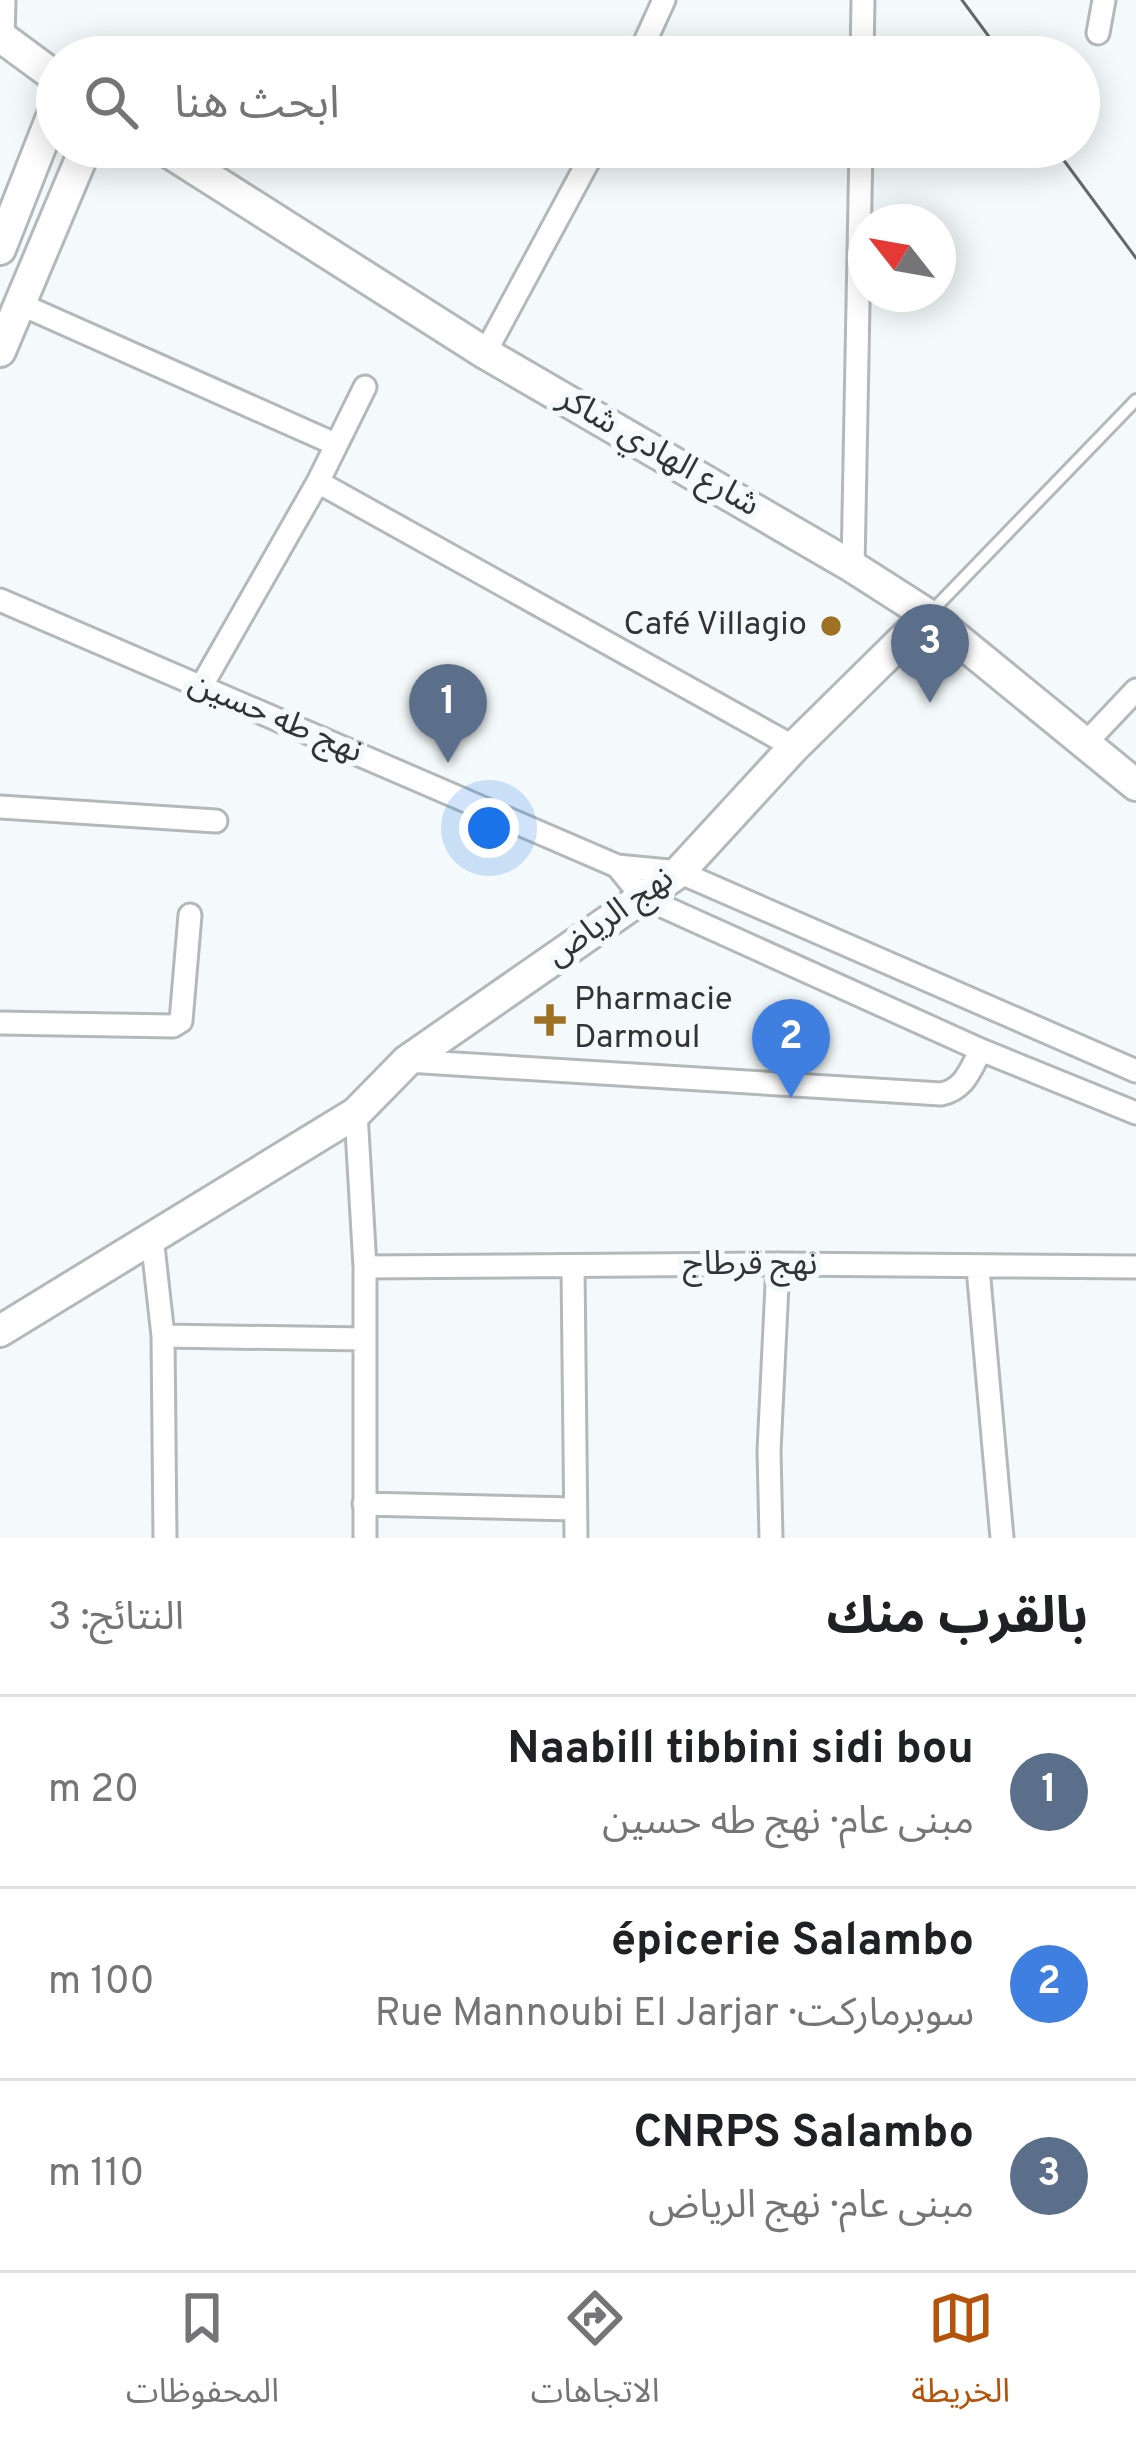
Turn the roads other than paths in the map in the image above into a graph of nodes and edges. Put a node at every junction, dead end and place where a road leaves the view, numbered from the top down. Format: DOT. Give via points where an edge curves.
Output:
graph roads {
  1 [pos="4,0"];
  2 [pos="664,0"];
  3 [pos="863,0"];
  4 [pos="1104,0"];
  5 [pos="1098,33"];
  6 [pos="648,36"];
  7 [pos="862,36"];
  8 [pos="2,38"];
  9 [pos="36,63"];
  10 [pos="36,157"];
  11 [pos="77,168"];
  12 [pos="193,168"];
  13 [pos="585,168"];
  14 [pos="861,168"];
  15 [pos="0,249"];
  16 [pos="20,304"];
  17 [pos="0,352"];
  18 [pos="485,353"];
  19 [pos="365,387"];
  20 [pos="1136,400"];
  21 [pos="335,444"];
  22 [pos="318,482"];
  23 [pos="853,567"];
  24 [pos="0,600"];
  25 [pos="928,615"];
  26 [pos="201,687"];
  27 [pos="1136,690"];
  28 [pos="1084,746"];
  29 [pos="794,747"];
  30 [pos="1136,785"];
  31 [pos="0,807"];
  32 [pos="216,821"];
  33 [pos="617,866"];
  34 [pos="679,872"];
  35 [pos="642,897"];
  36 [pos="190,915"];
  37 [pos="0,1023"];
  38 [pos="981,1050"];
  39 [pos="407,1061"];
  40 [pos="1136,1071"];
  41 [pos="356,1113"];
  42 [pos="1136,1113"];
  43 [pos="152,1237"];
  44 [pos="778,1264"];
  45 [pos="364,1267"];
  46 [pos="1136,1267"];
  47 [pos="573,1268"];
  48 [pos="978,1268"];
  49 [pos="0,1331"];
  50 [pos="163,1336"];
  51 [pos="365,1339"];
  52 [pos="364,1504"];
  53 [pos="574,1509"];
  54 [pos="165,1538"];
  55 [pos="364,1538"];
  56 [pos="576,1538"];
  57 [pos="771,1538"];
  58 [pos="1001,1538"];
  1 -- 8 [label="street"];
  2 -- 6 [label="street"];
  3 -- 7 [label="street"];
  4 -- 5 [label="street"];
  8 -- 9 [label="street"];
  10 -- 15 [label="street"];
  11 -- 16 [label="street"];
  12 -- 18 [label="street, شارع الهادي شاكر"];
  13 -- 18 [label="street"];
  14 -- 23 [label="street"];
  16 -- 17 [label="street"];
  16 -- 21 [label="street"];
  18 -- 23 [label="street, شارع الهادي شاكر"];
  19 -- 21 [label="street"];
  20 -- 25 [label="lane, نهج الرياض"];
  21 -- 22 [label="street"];
  22 -- 26 [label="street"];
  22 -- 29 [label="street"];
  23 -- 25 [label="street, شارع الهادي شاكر"];
  24 -- 26 [label="street, نهج طه حسين"];
  25 -- 28 [label="street, شارع الهادي شاكر"];
  25 -- 29 [label="street, نهج الرياض"];
  26 -- 33 [label="street, نهج طه حسين"];
  27 -- 28 [label="street"];
  28 -- 30 [label="street, شارع الهادي شاكر"];
  29 -- 34 [label="street, نهج الرياض"];
  31 -- 32 [label="street"];
  33 -- 34 [label="street, نهج طه حسين"];
  33 -- 35 [label="street, نهج طه حسين"];
  34 -- 35 [label="street, نهج الرياض"];
  34 -- 40 [label="street, نهج طه حسين"];
  35 -- 38 [label="street, نهج طه حسين"];
  35 -- 39 [label="street, نهج الرياض"];
  36 -- 37 [label="street" via="181,1021 173,1026"];
  38 -- 39 [label="street" via="963,1083 941,1094"];
  38 -- 42 [label="street, نهج طه حسين"];
  39 -- 41 [label="street, نهج الرياض"];
  41 -- 43 [label="street, نهج الرياض"];
  41 -- 45 [label="street"];
  43 -- 49 [label="street, نهج الرياض"];
  43 -- 50 [label="street"];
  44 -- 47 [label="street, نهج قرطاج"];
  44 -- 48 [label="street, نهج قرطاج"];
  44 -- 57 [label="street"];
  45 -- 47 [label="street, نهج قرطاج"];
  45 -- 51 [label="street"];
  46 -- 48 [label="street, نهج قرطاج"];
  47 -- 53 [label="street"];
  48 -- 58 [label="street"];
  50 -- 51 [label="street"];
  50 -- 54 [label="street"];
  51 -- 52 [label="street"];
  52 -- 53 [label="street"];
  52 -- 55 [label="street"];
  53 -- 56 [label="street"];
}
